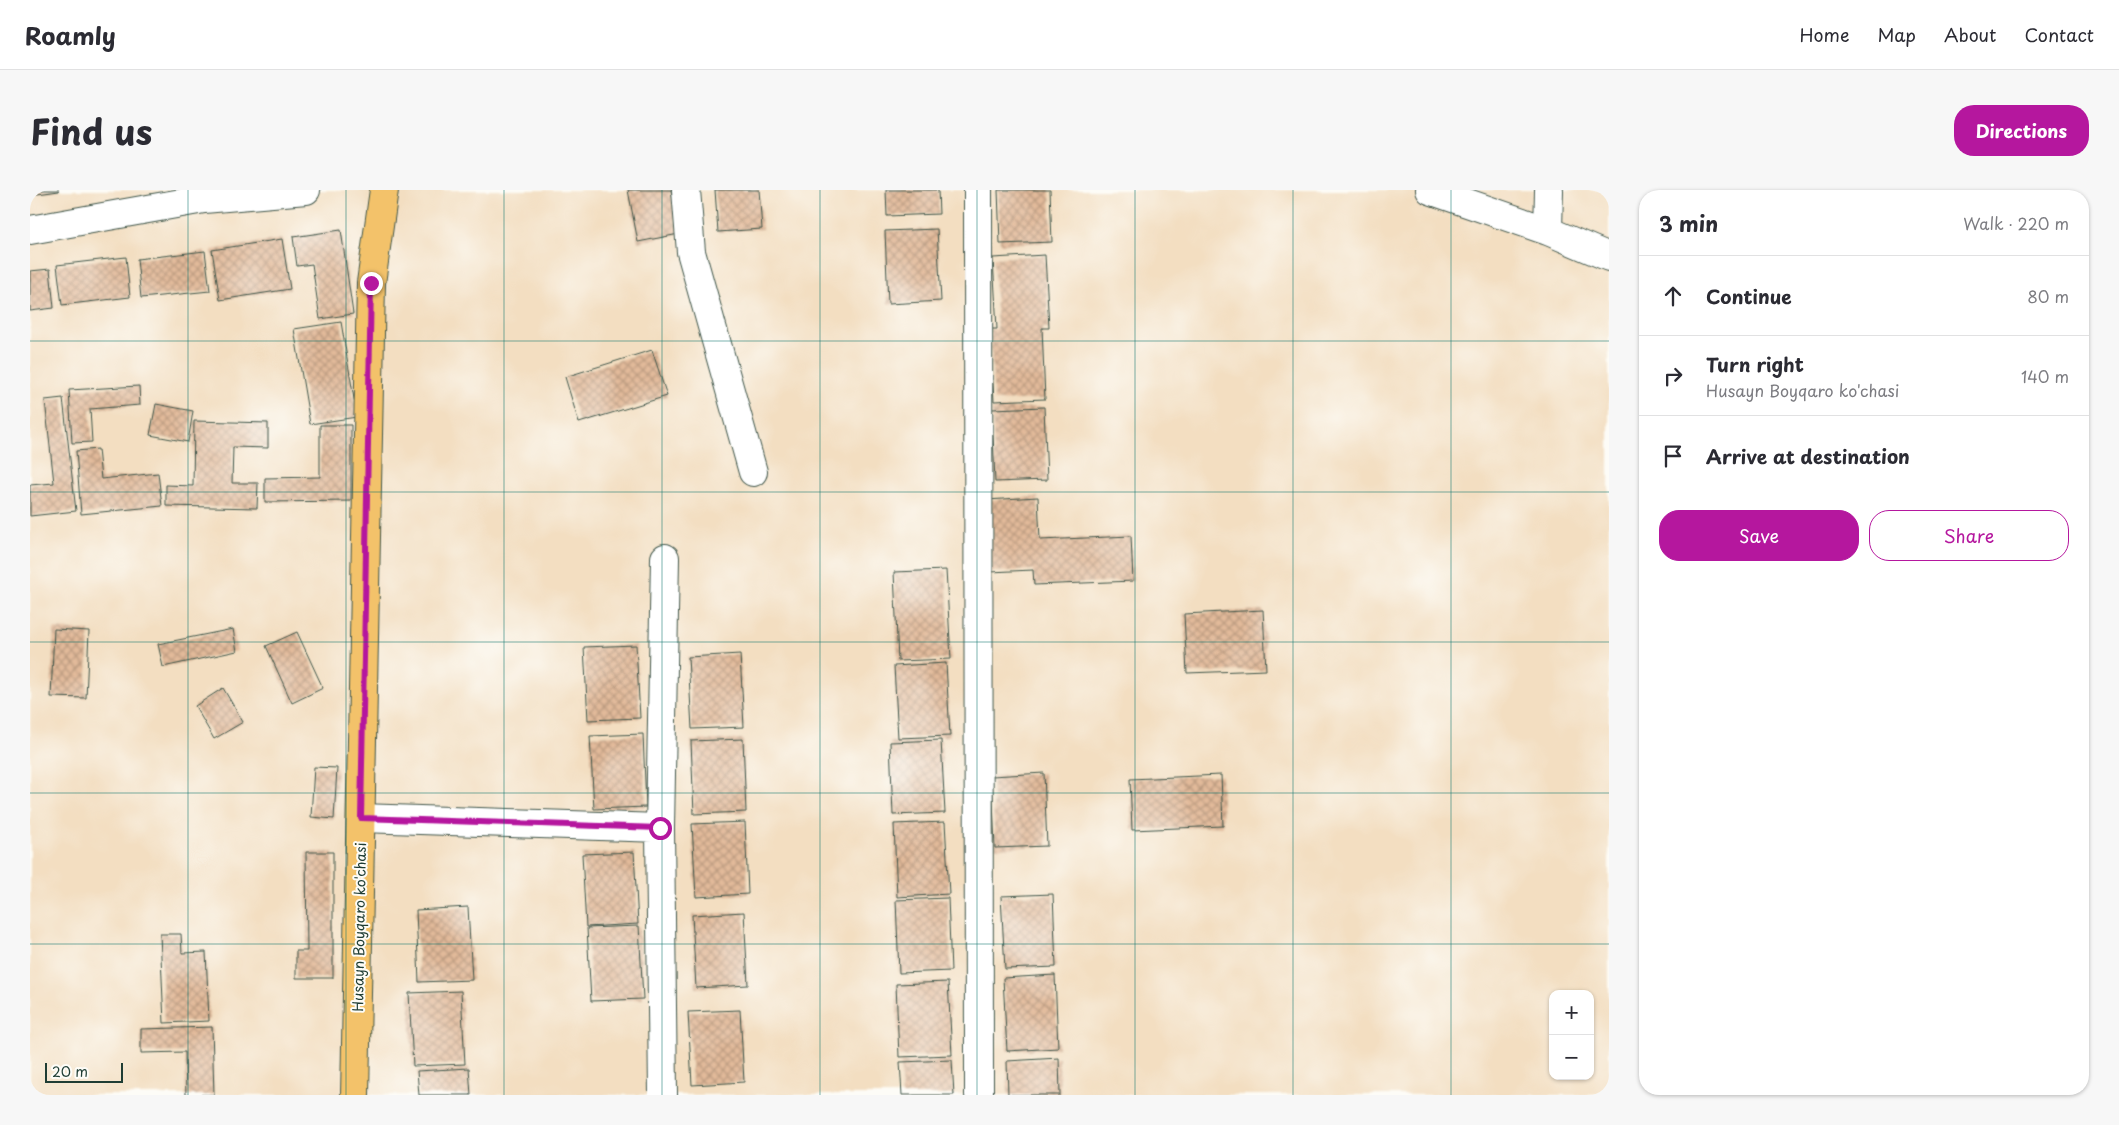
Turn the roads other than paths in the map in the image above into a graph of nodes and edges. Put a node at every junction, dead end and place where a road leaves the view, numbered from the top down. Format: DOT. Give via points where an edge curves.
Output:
graph roads {
  1 [pos="306,190"];
  2 [pos="384,190"];
  3 [pos="686,190"];
  4 [pos="978,190"];
  5 [pos="1430,190"];
  6 [pos="1549,190"];
  7 [pos="203,194"];
  8 [pos="30,230"];
  9 [pos="1548,231"];
  10 [pos="1609,257"];
  11 [pos="753,472"];
  12 [pos="665,558"];
  13 [pos="361,818"];
  14 [pos="660,828"];
  15 [pos="355,1095"];
  16 [pos="662,1095"];
  17 [pos="979,1095"];
  1 -- 7 [label="street"];
  2 -- 13 [label="main road, Husayn Boyqaro ko'chasi" via="371,283"];
  3 -- 11 [label="street" via="691,252"];
  4 -- 17 [label="street"];
  5 -- 9 [label="street"];
  6 -- 9 [label="street"];
  7 -- 8 [label="street"];
  9 -- 10 [label="street"];
  12 -- 14 [label="street"];
  13 -- 14 [label="street"];
  13 -- 15 [label="main road, Husayn Boyqaro ko'chasi"];
  14 -- 16 [label="street"];
}
